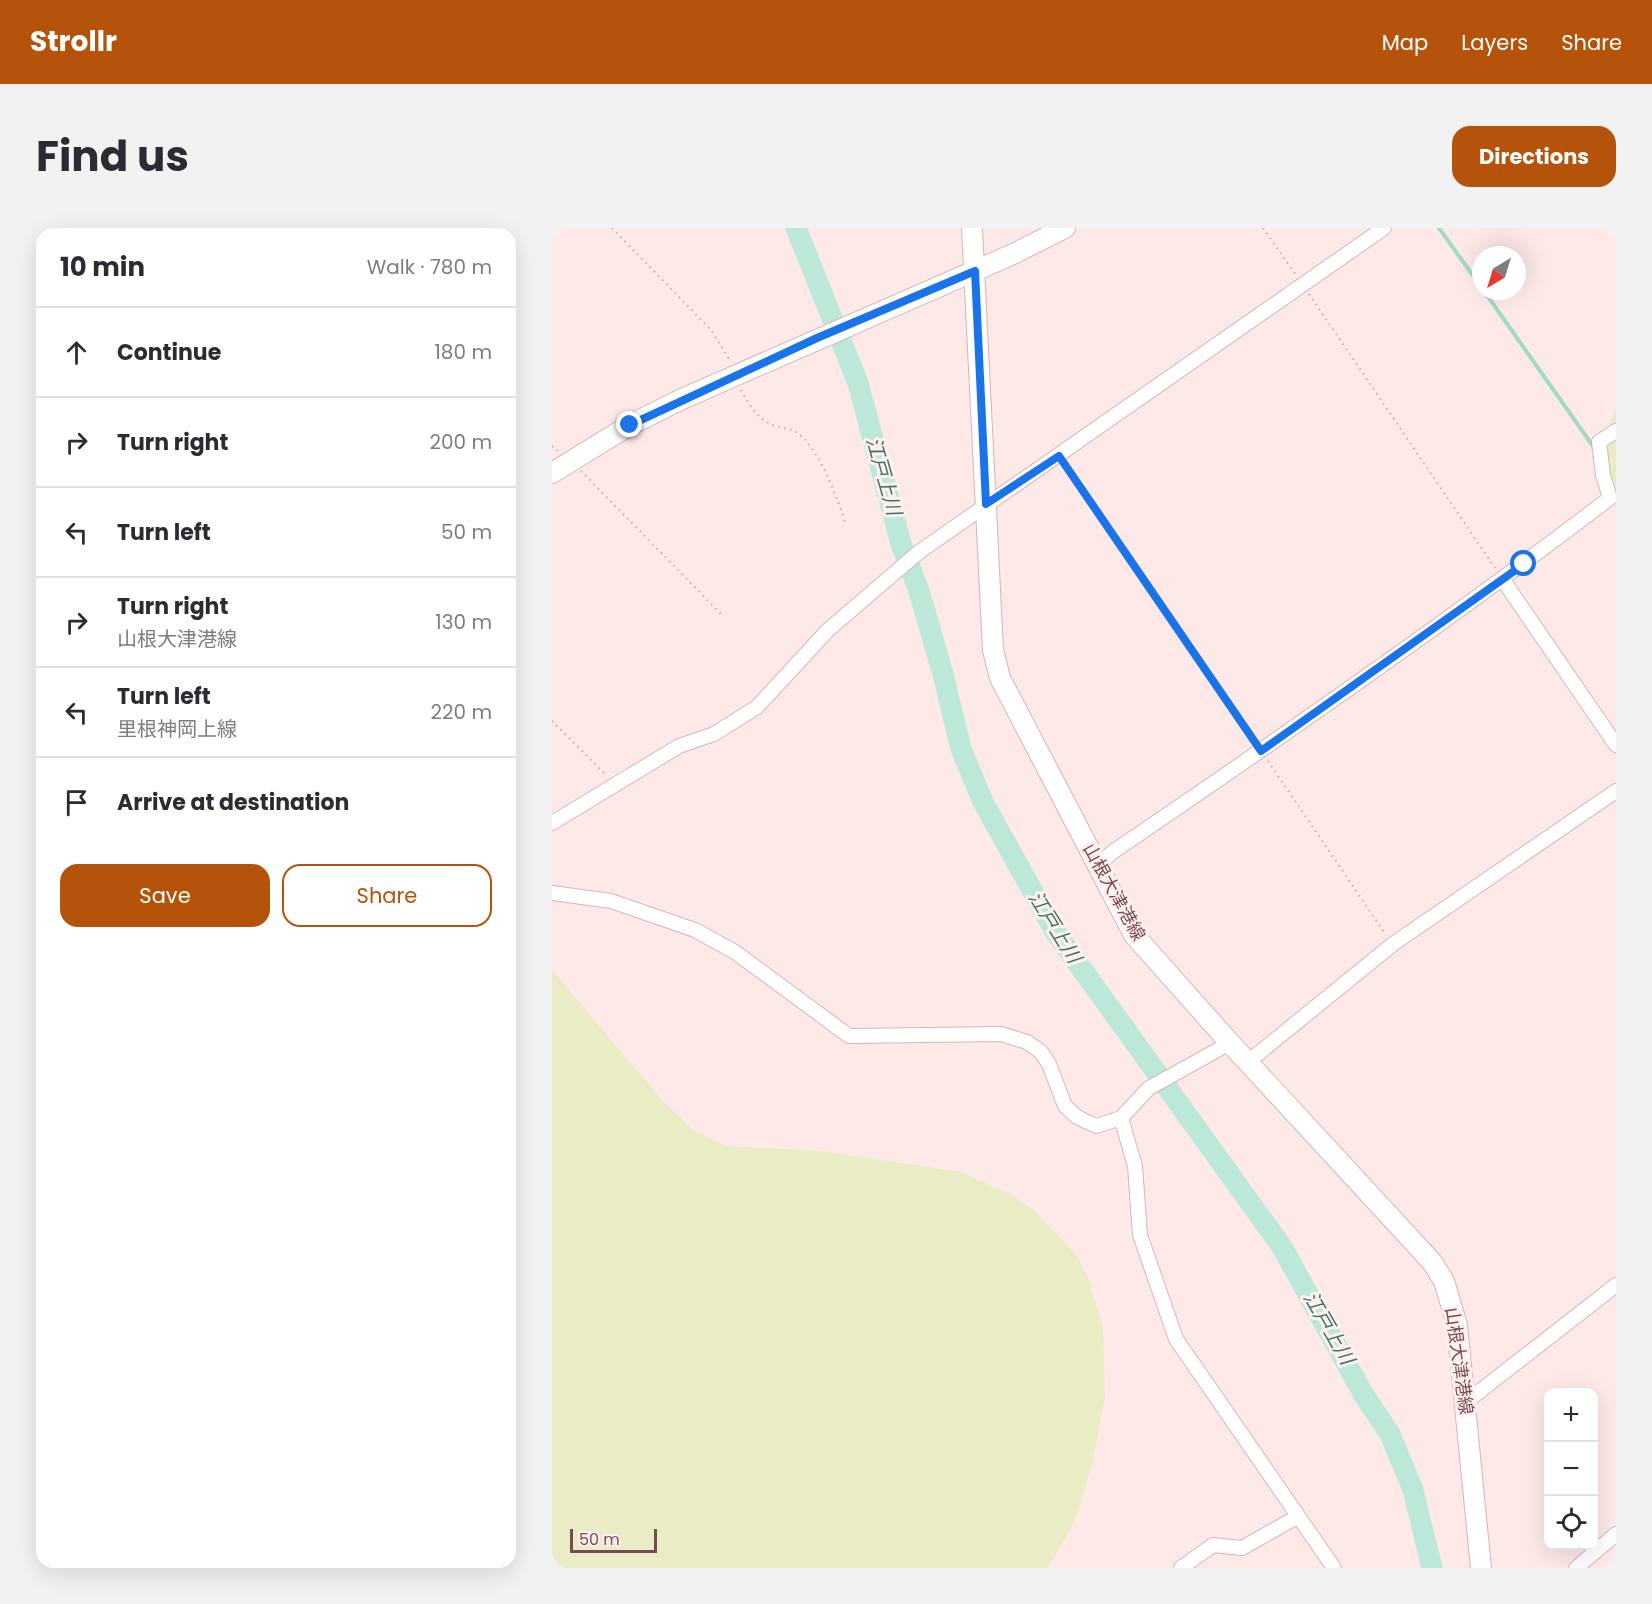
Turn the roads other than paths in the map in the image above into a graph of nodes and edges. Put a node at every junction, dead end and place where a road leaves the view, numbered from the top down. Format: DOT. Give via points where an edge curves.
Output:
graph roads {
  1 [pos="972,228"];
  2 [pos="1065,228"];
  3 [pos="1384,228"];
  4 [pos="975,271"];
  5 [pos="1616,432"];
  6 [pos="552,473"];
  7 [pos="986,504"];
  8 [pos="1503,580"];
  9 [pos="1616,745"];
  10 [pos="1616,791"];
  11 [pos="552,823"];
  12 [pos="1098,865"];
  13 [pos="552,893"];
  14 [pos="1230,1044"];
  15 [pos="1248,1062"];
  16 [pos="1121,1118"];
  17 [pos="1616,1285"];
  18 [pos="1466,1402"];
  19 [pos="1297,1517"];
  20 [pos="1616,1534"];
  21 [pos="1180,1568"];
  22 [pos="1334,1568"];
  23 [pos="1480,1568"];
  24 [pos="1576,1568"];
  1 -- 4 [label="main road, 山根大津港線"];
  2 -- 4 [label="main road"];
  3 -- 7 [label="street"];
  4 -- 6 [label="main road" via="682,399"];
  4 -- 7 [label="main road, 山根大津港線"];
  5 -- 8 [label="street" via="1599,442 1610,498"];
  7 -- 11 [label="street" via="919,552 828,630 757,707 714,734 679,746"];
  7 -- 12 [label="main road, 山根大津港線" via="993,650 1000,678"];
  8 -- 9 [label="street"];
  8 -- 12 [label="street" via="1114,850"];
  10 -- 15 [label="street" via="1393,944"];
  12 -- 14 [label="main road, 山根大津港線" via="1134,935"];
  13 -- 16 [label="street" via="611,901 695,930 735,952 849,1036 1001,1034 1027,1042 1041,1052 1065,1106 1077,1116 1096,1126"];
  14 -- 15 [label="main road, 山根大津港線"];
  14 -- 16 [label="street" via="1149,1088"];
  15 -- 18 [label="main road, 山根大津港線" via="1432,1262 1444,1281 1457,1325"];
  16 -- 19 [label="street" via="1135,1166 1140,1235 1176,1339"];
  17 -- 18 [label="street"];
  18 -- 23 [label="main road, 山根大津港線"];
  19 -- 21 [label="street" via="1242,1548 1213,1545"];
  19 -- 22 [label="street"];
  20 -- 24 [label="street"];
}
